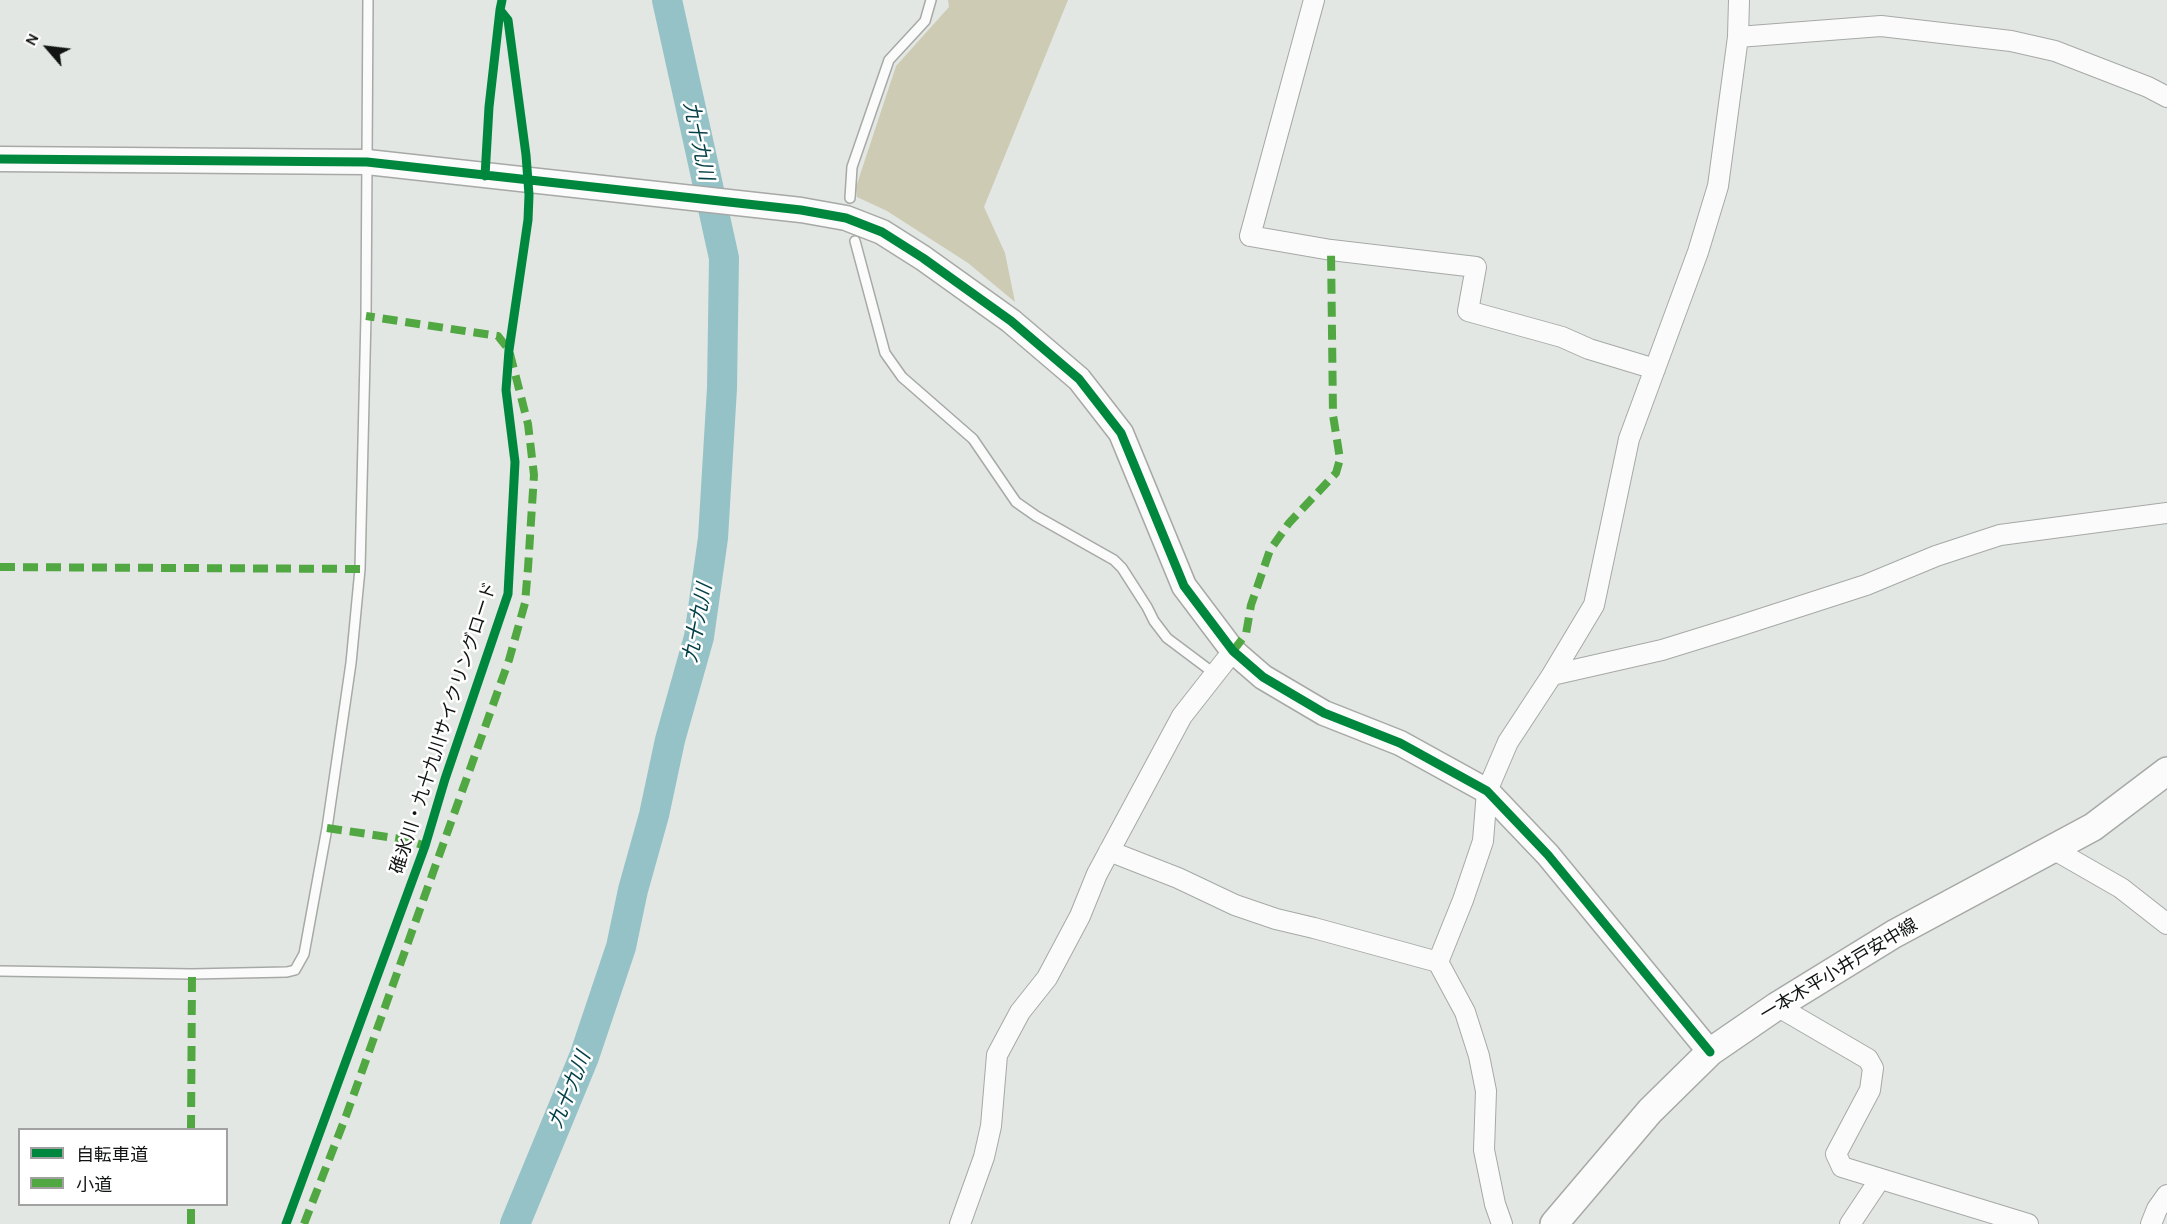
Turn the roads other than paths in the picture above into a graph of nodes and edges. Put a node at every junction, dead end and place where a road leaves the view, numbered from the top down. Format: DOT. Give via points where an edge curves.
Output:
graph roads {
  1 [pos="368,0"];
  2 [pos="931,0"];
  3 [pos="1314,0"];
  4 [pos="1739,0"];
  5 [pos="1738,38"];
  6 [pos="2167,97"];
  7 [pos="0,159"];
  8 [pos="367,162"];
  9 [pos="850,198"];
  10 [pos="855,241"];
  11 [pos="1655,369"];
  12 [pos="2167,513"];
  13 [pos="1233,651"];
  14 [pos="1215,674"];
  15 [pos="1552,675"];
  16 [pos="2167,771"];
  17 [pos="1487,791"];
  18 [pos="2054,849"];
  19 [pos="1109,851"];
  20 [pos="2167,924"];
  21 [pos="1438,962"];
  22 [pos="0,971"];
  23 [pos="1777,1006"];
  24 [pos="1710,1052"];
  25 [pos="1880,1179"];
  26 [pos="2167,1195"];
  27 [pos="960,1224"];
  28 [pos="1502,1224"];
  29 [pos="1554,1224"];
  30 [pos="1850,1224"];
  31 [pos="2028,1224"];
  32 [pos="2151,1224"];
  1 -- 8 [label="lane"];
  2 -- 9 [label="lane" via="925,21 889,60 852,167"];
  3 -- 11 [label="street" via="1250,236 1476,267 1468,311 1562,337"];
  4 -- 5 [label="street"];
  5 -- 6 [label="street" via="1881,26 2010,41 2055,51"];
  5 -- 11 [label="street" via="1718,186"];
  7 -- 8 [label="street"];
  8 -- 13 [label="street" via="760,205 846,218 882,232 1011,321 1079,379 1121,433 1185,586"];
  8 -- 22 [label="lane" via="360,570 327,828 304,954 295,970 287,972"];
  10 -- 14 [label="lane" via="885,353 896,370 973,439 1016,502 1114,560 1167,638"];
  11 -- 15 [label="street" via="1629,439 1594,605"];
  12 -- 15 [label="street" via="2000,535 1866,585 1662,650"];
  13 -- 14 [label="street"];
  13 -- 17 [label="street" via="1263,677 1324,712 1400,743"];
  14 -- 19 [label="street" via="1182,716"];
  15 -- 17 [label="street" via="1508,742"];
  16 -- 18 [label="main road, 一本木平小井戸安中線" via="2093,827"];
  17 -- 21 [label="street" via="1483,841"];
  17 -- 24 [label="street" via="1555,864"];
  18 -- 20 [label="street" via="2121,888"];
  18 -- 23 [label="main road, 一本木平小井戸安中線" via="1894,934"];
  19 -- 21 [label="street" via="1276,919"];
  19 -- 27 [label="street" via="1047,978 1020,1012 997,1055 992,1126"];
  21 -- 28 [label="street" via="1465,1012 1479,1056 1486,1091 1484,1150"];
  23 -- 24 [label="main road, 一本木平小井戸安中線"];
  23 -- 25 [label="street" via="1868,1059 1873,1068 1870,1090 1836,1154 1842,1167"];
  24 -- 29 [label="main road, 一本木平小井戸安中線" via="1650,1111"];
  25 -- 30 [label="street"];
  25 -- 31 [label="street"];
  26 -- 32 [label="street"];
}
